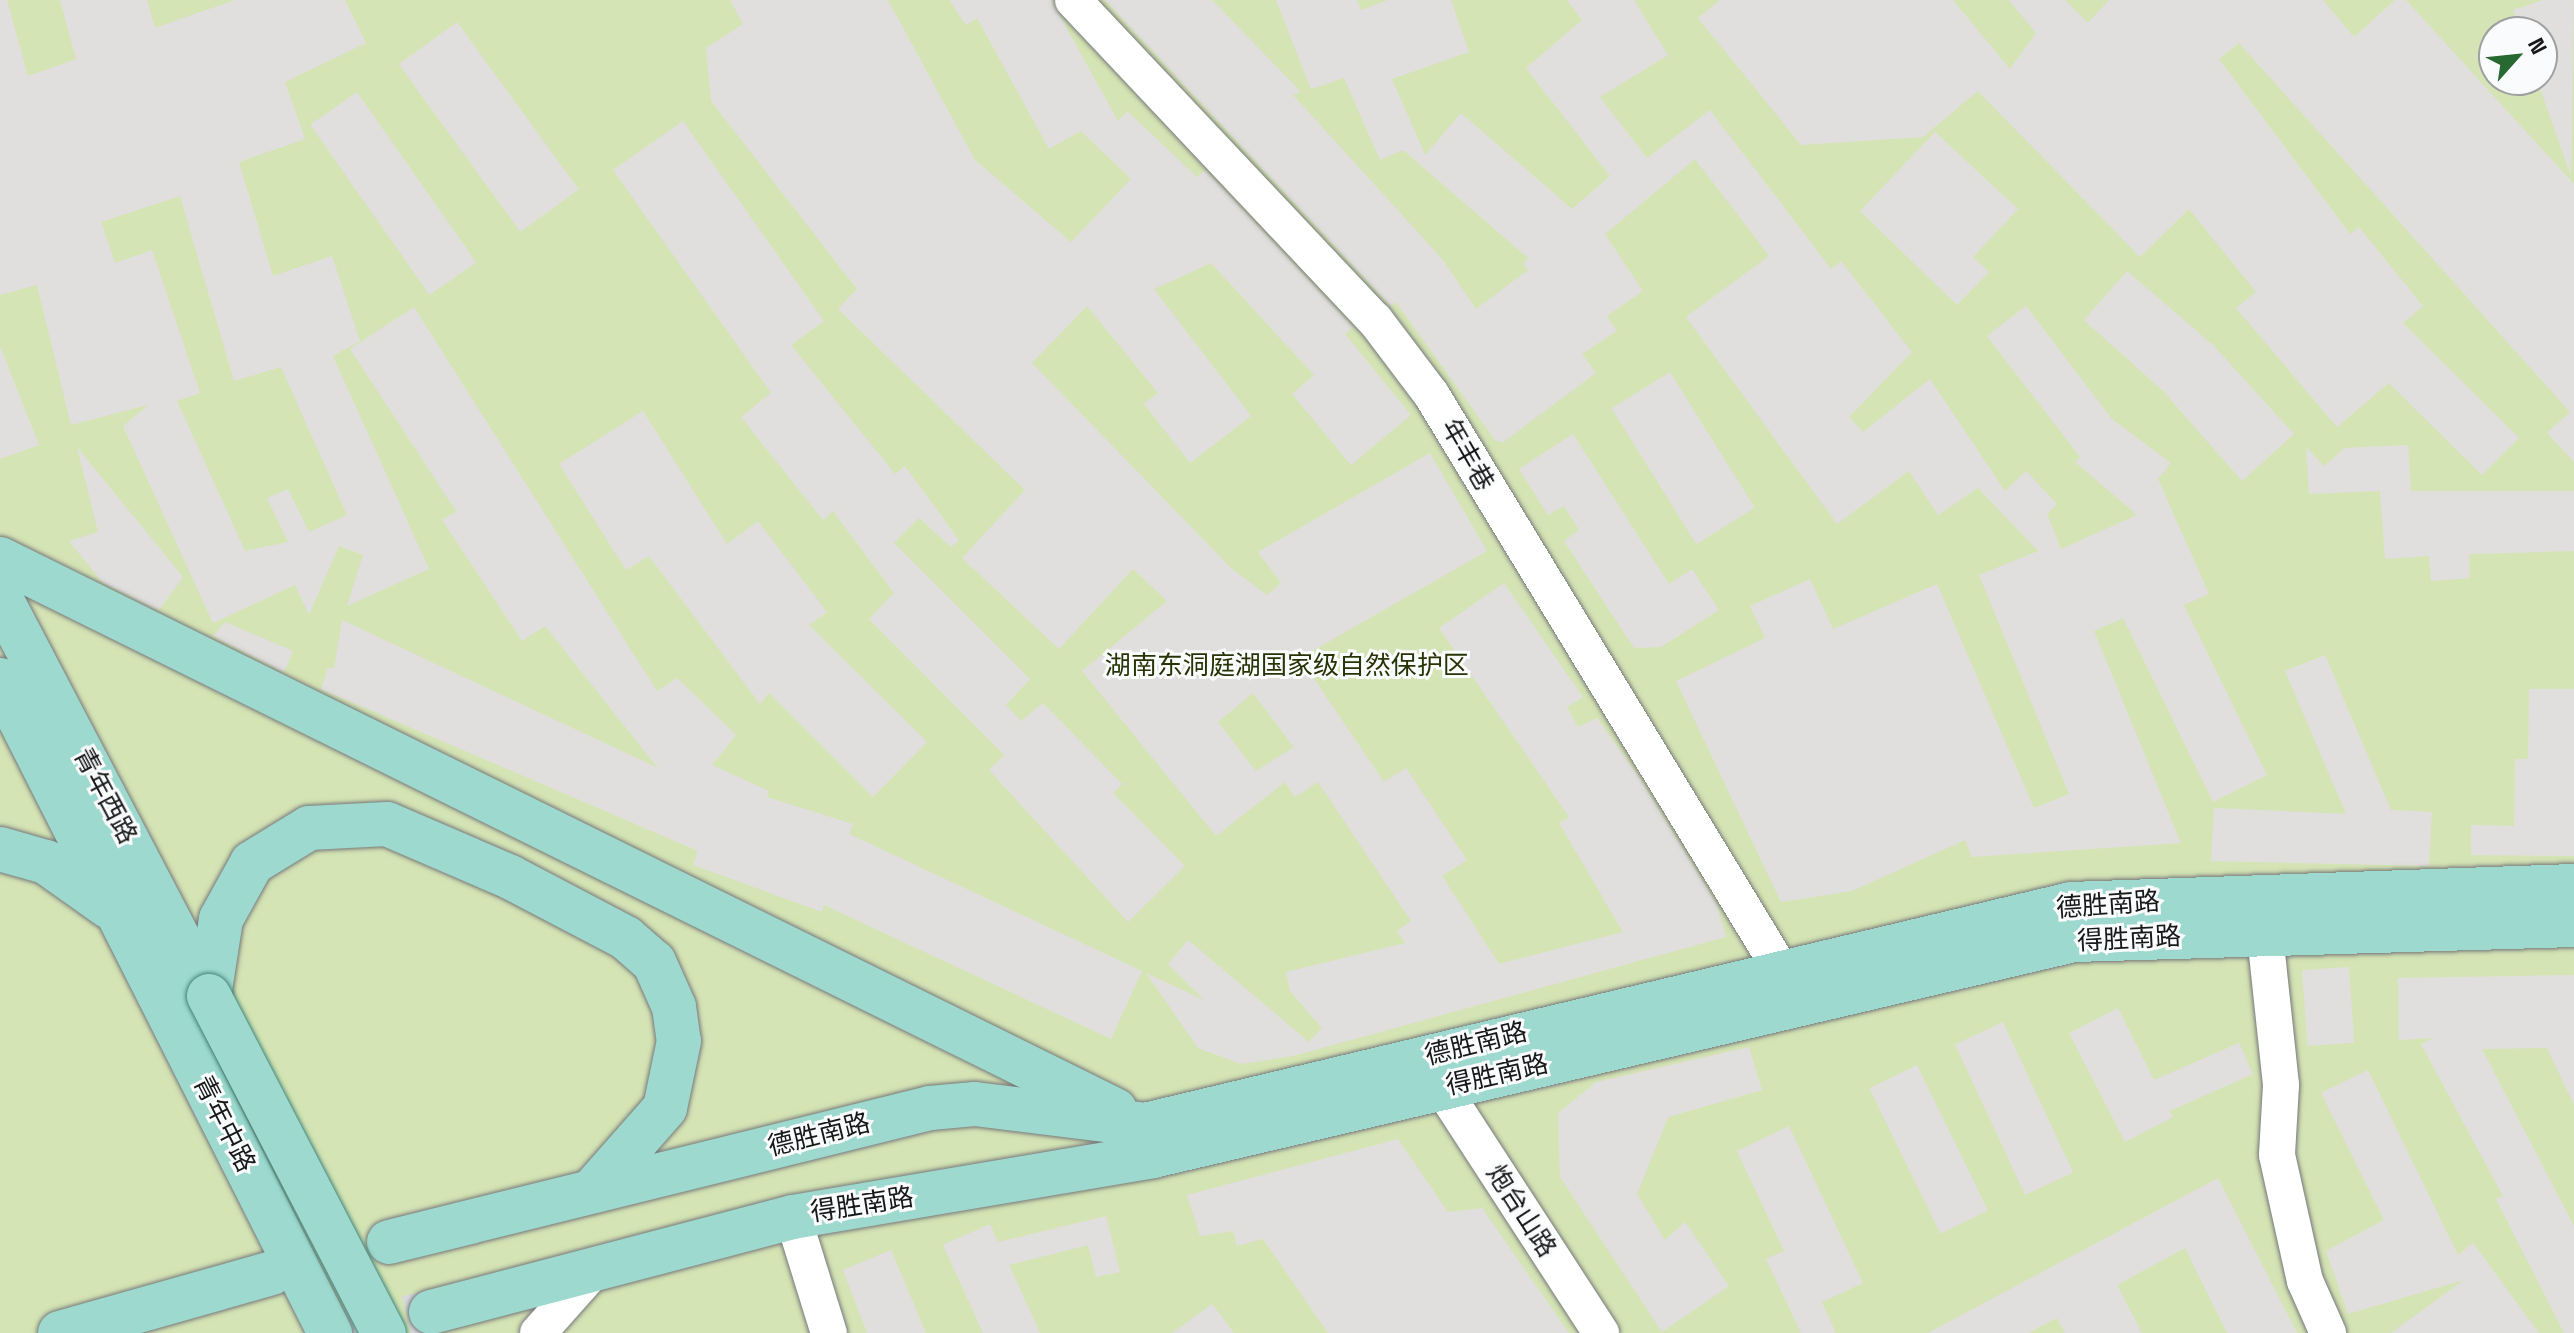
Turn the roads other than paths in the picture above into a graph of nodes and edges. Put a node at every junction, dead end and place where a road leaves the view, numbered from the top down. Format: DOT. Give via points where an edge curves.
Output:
graph roads {
  1 [pos="1073,0"];
  2 [pos="0,559"];
  3 [pos="0,597"];
  4 [pos="0,680"];
  5 [pos="0,849"];
  6 [pos="2574,886"];
  7 [pos="119,915"];
  8 [pos="2574,925"];
  9 [pos="2265,935"];
  10 [pos="1781,970"];
  11 [pos="209,996"];
  12 [pos="1442,1088"];
  13 [pos="1145,1125"];
  14 [pos="592,1191"];
  15 [pos="793,1217"];
  16 [pos="389,1242"];
  17 [pos="596,1268"];
  18 [pos="272,1273"];
  19 [pos="431,1312"];
  20 [pos="60,1333"];
  21 [pos="330,1333"];
  22 [pos="384,1333"];
  23 [pos="538,1333"];
  24 [pos="829,1333"];
  25 [pos="1601,1333"];
  26 [pos="2328,1333"];
  1 -- 10 [label="street, 年丰巷" via="1375,320 1431,394"];
  2 -- 13 [label="main road"];
  3 -- 11 [label="main road, 青年西路"];
  4 -- 7 [label="main road, 青年西路"];
  5 -- 7 [label="main road" via="46,862"];
  6 -- 10 [label="main road, 德胜南路" via="2071,904"];
  7 -- 21 [label="main road, 青年中路"];
  8 -- 9 [label="main road, 得胜南路"];
  9 -- 12 [label="main road, 得胜南路" via="2074,940"];
  9 -- 26 [label="street" via="2281,1085 2277,1155 2305,1281"];
  10 -- 13 [label="main road, 德胜南路"];
  11 -- 14 [label="main road" via="221,919 252,863 309,828 387,824 510,877 626,938 654,962 674,1007 677,1064 665,1108"];
  11 -- 22 [label="main road, 青年中路, bridge"];
  12 -- 15 [label="main road, 得胜南路" via="1153,1156"];
  12 -- 25 [label="street, 炮台山路"];
  13 -- 14 [label="main road, 德胜南路" via="975,1104 930,1108"];
  14 -- 16 [label="main road, 德胜南路"];
  15 -- 17 [label="main road, 得胜南路"];
  15 -- 24 [label="street"];
  17 -- 19 [label="main road, 得胜南路"];
  17 -- 23 [label="street"];
  18 -- 20 [label="main road"];
}
